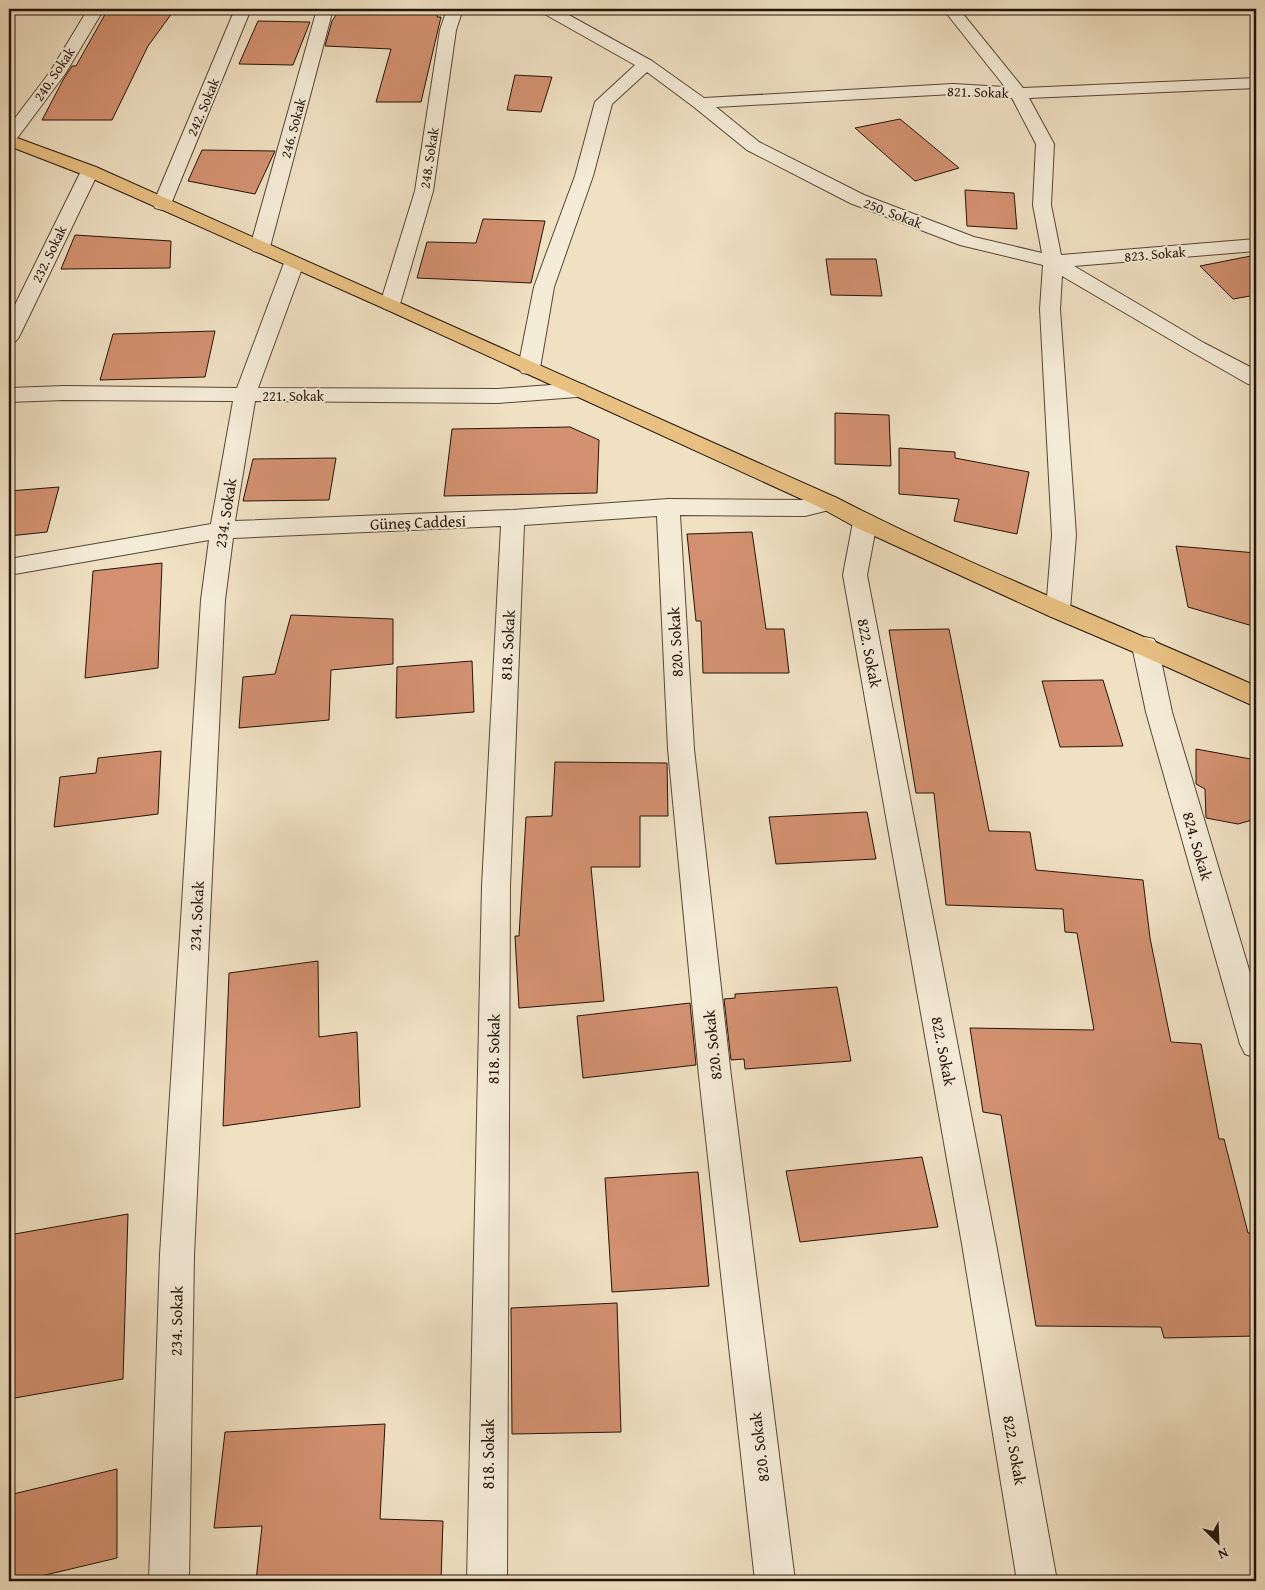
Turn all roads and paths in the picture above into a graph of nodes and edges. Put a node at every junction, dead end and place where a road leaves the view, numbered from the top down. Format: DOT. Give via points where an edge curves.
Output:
graph roads {
  1 [pos="96,9"];
  2 [pos="243,9"];
  3 [pos="325,9"];
  4 [pos="455,9"];
  5 [pos="548,9"];
  6 [pos="951,9"];
  7 [pos="646,64"];
  8 [pos="1256,83"];
  9 [pos="1018,93"];
  10 [pos="700,103"];
  11 [pos="9,139"];
  12 [pos="90,171"];
  13 [pos="162,204"];
  14 [pos="1256,245"];
  15 [pos="260,247"];
  16 [pos="294,262"];
  17 [pos="1053,262"];
  18 [pos="390,304"];
  19 [pos="9,337"];
  20 [pos="529,368"];
  21 [pos="1256,379"];
  22 [pos="577,390"];
  23 [pos="9,395"];
  24 [pos="245,395"];
  25 [pos="829,503"];
  26 [pos="668,508"];
  27 [pos="513,518"];
  28 [pos="865,522"];
  29 [pos="222,530"];
  30 [pos="9,567"];
  31 [pos="1058,610"];
  32 [pos="1145,646"];
  33 [pos="1256,697"];
  34 [pos="1256,1044"];
  35 [pos="169,1581"];
  36 [pos="487,1581"];
  37 [pos="775,1581"];
  38 [pos="1037,1581"];
  1 -- 11 [label="street, 240. Sokak" via="57,74"];
  2 -- 13 [label="street, 242. Sokak"];
  3 -- 15 [label="street, 246. Sokak"];
  4 -- 18 [label="street, 248. Sokak" via="448,30 424,191"];
  5 -- 7 [label="street, 250. Sokak"];
  6 -- 9 [label="street"];
  7 -- 10 [label="street, 250. Sokak"];
  7 -- 20 [label="street" via="604,102 584,176 544,287"];
  8 -- 9 [label="street, 821. Sokak"];
  9 -- 10 [label="street, 821. Sokak" via="953,89"];
  9 -- 17 [label="street" via="1045,144 1042,205"];
  10 -- 17 [label="street, 250. Sokak" via="754,146 857,199 967,241"];
  11 -- 12 [label="main road"];
  12 -- 13 [label="main road"];
  12 -- 19 [label="street, 232. Sokak"];
  13 -- 15 [label="main road"];
  14 -- 17 [label="street, 823. Sokak"];
  15 -- 16 [label="main road"];
  16 -- 18 [label="main road"];
  16 -- 24 [label="street, 234. Sokak"];
  17 -- 21 [label="street, 250. Sokak"];
  17 -- 31 [label="street" via="1050,309 1064,535"];
  18 -- 20 [label="main road"];
  20 -- 22 [label="main road"];
  22 -- 24 [label="street, 221. Sokak" via="498,396"];
  22 -- 25 [label="main road"];
  23 -- 24 [label="street, 221. Sokak"];
  24 -- 29 [label="street, 234. Sokak"];
  25 -- 26 [label="street, Güneş Caddesi" via="805,508"];
  25 -- 28 [label="main road"];
  26 -- 27 [label="street, Güneş Caddesi"];
  26 -- 37 [label="street, 820. Sokak" via="681,749 715,1076"];
  27 -- 29 [label="street, Güneş Caddesi"];
  27 -- 36 [label="street, 818. Sokak" via="496,886"];
  28 -- 31 [label="main road"];
  28 -- 38 [label="street, 822. Sokak" via="855,576 980,1244"];
  29 -- 30 [label="street, Güneş Caddesi"];
  29 -- 35 [label="street, 234. Sokak" via="212,610 177,1255"];
  31 -- 32 [label="main road"];
  32 -- 33 [label="main road"];
  32 -- 34 [label="street, 824. Sokak" via="1159,712"];
}
